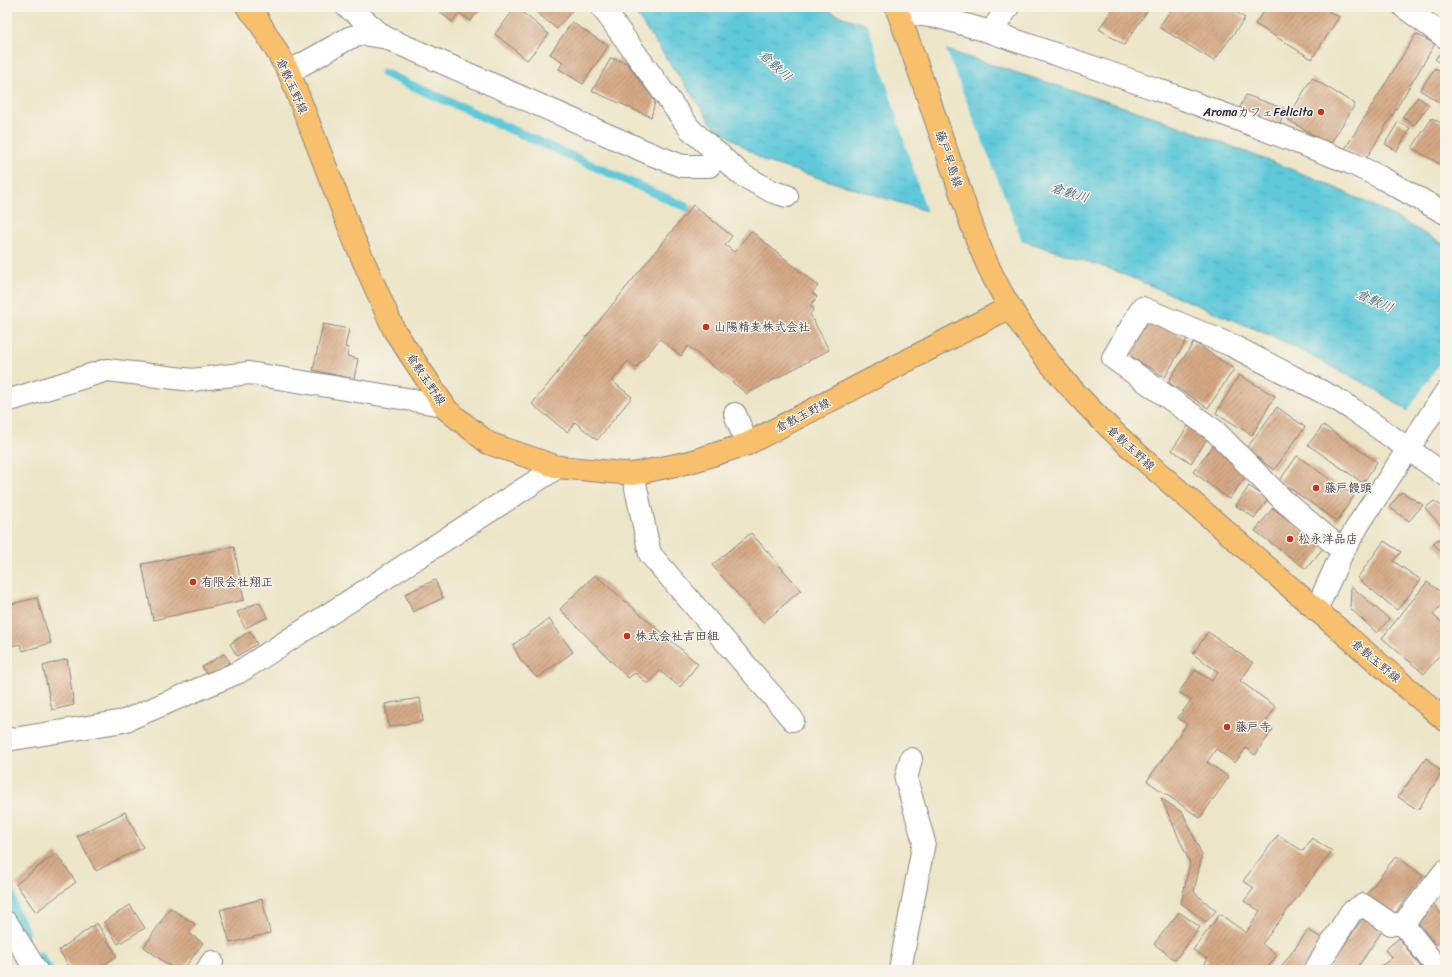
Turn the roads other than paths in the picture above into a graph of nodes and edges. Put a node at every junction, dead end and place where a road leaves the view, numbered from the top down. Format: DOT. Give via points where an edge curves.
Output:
graph roads {
  1 [pos="247,7"];
  2 [pos="347,7"];
  3 [pos="602,7"];
  4 [pos="1008,7"];
  5 [pos="1404,7"];
  6 [pos="899,11"];
  7 [pos="991,32"];
  8 [pos="384,37"];
  9 [pos="1445,37"];
  10 [pos="289,72"];
  11 [pos="719,154"];
  12 [pos="787,196"];
  13 [pos="1445,213"];
  14 [pos="1010,307"];
  15 [pos="1445,393"];
  16 [pos="7,401"];
  17 [pos="443,405"];
  18 [pos="734,414"];
  19 [pos="1412,442"];
  20 [pos="747,444"];
  21 [pos="558,467"];
  22 [pos="633,474"];
  23 [pos="1445,475"];
  24 [pos="1343,551"];
  25 [pos="1316,610"];
  26 [pos="793,720"];
  27 [pos="1445,720"];
  28 [pos="7,740"];
  29 [pos="911,759"];
  30 [pos="1445,871"];
  31 [pos="7,923"];
  32 [pos="1402,924"];
  33 [pos="36,970"];
  34 [pos="900,970"];
  35 [pos="1316,970"];
  36 [pos="1440,970"];
  1 -- 10 [label="main road, 倉敷玉野線" via="257,18"];
  2 -- 8 [label="street"];
  3 -- 11 [label="street" via="690,129"];
  4 -- 7 [label="street"];
  5 -- 9 [label="street"];
  6 -- 7 [label="street" via="938,17"];
  6 -- 14 [label="main road, 藤戸早島線" via="978,241"];
  7 -- 13 [label="street" via="1156,89 1351,163"];
  8 -- 10 [label="street" via="362,34 349,38"];
  8 -- 11 [label="street" via="682,166 709,166"];
  10 -- 17 [label="main road, 倉敷玉野線" via="394,330"];
  11 -- 12 [label="street" via="742,175 773,192"];
  14 -- 20 [label="main road, 倉敷玉野線"];
  14 -- 25 [label="main road, 倉敷玉野線" via="1042,353 1078,396 1132,450"];
  15 -- 19 [label="street"];
  16 -- 17 [label="street" via="106,370 192,380 249,373"];
  17 -- 21 [label="main road, 倉敷玉野線" via="488,443"];
  18 -- 20 [label="street"];
  19 -- 23 [label="street"];
  19 -- 24 [label="street"];
  19 -- 24 [label="street" via="1231,345 1142,308 1113,358 1215,431 1283,500"];
  20 -- 22 [label="main road, 倉敷玉野線" via="690,462"];
  21 -- 22 [label="main road, 倉敷玉野線"];
  21 -- 28 [label="street" via="239,672 124,721"];
  22 -- 26 [label="street" via="650,554"];
  24 -- 25 [label="street"];
  25 -- 27 [label="main road, 倉敷玉野線"];
  29 -- 34 [label="street" via="906,779 924,842"];
  30 -- 32 [label="street"];
  31 -- 33 [label="street"];
  32 -- 35 [label="street" via="1391,924 1363,905 1351,912"];
  32 -- 36 [label="street"];
}
